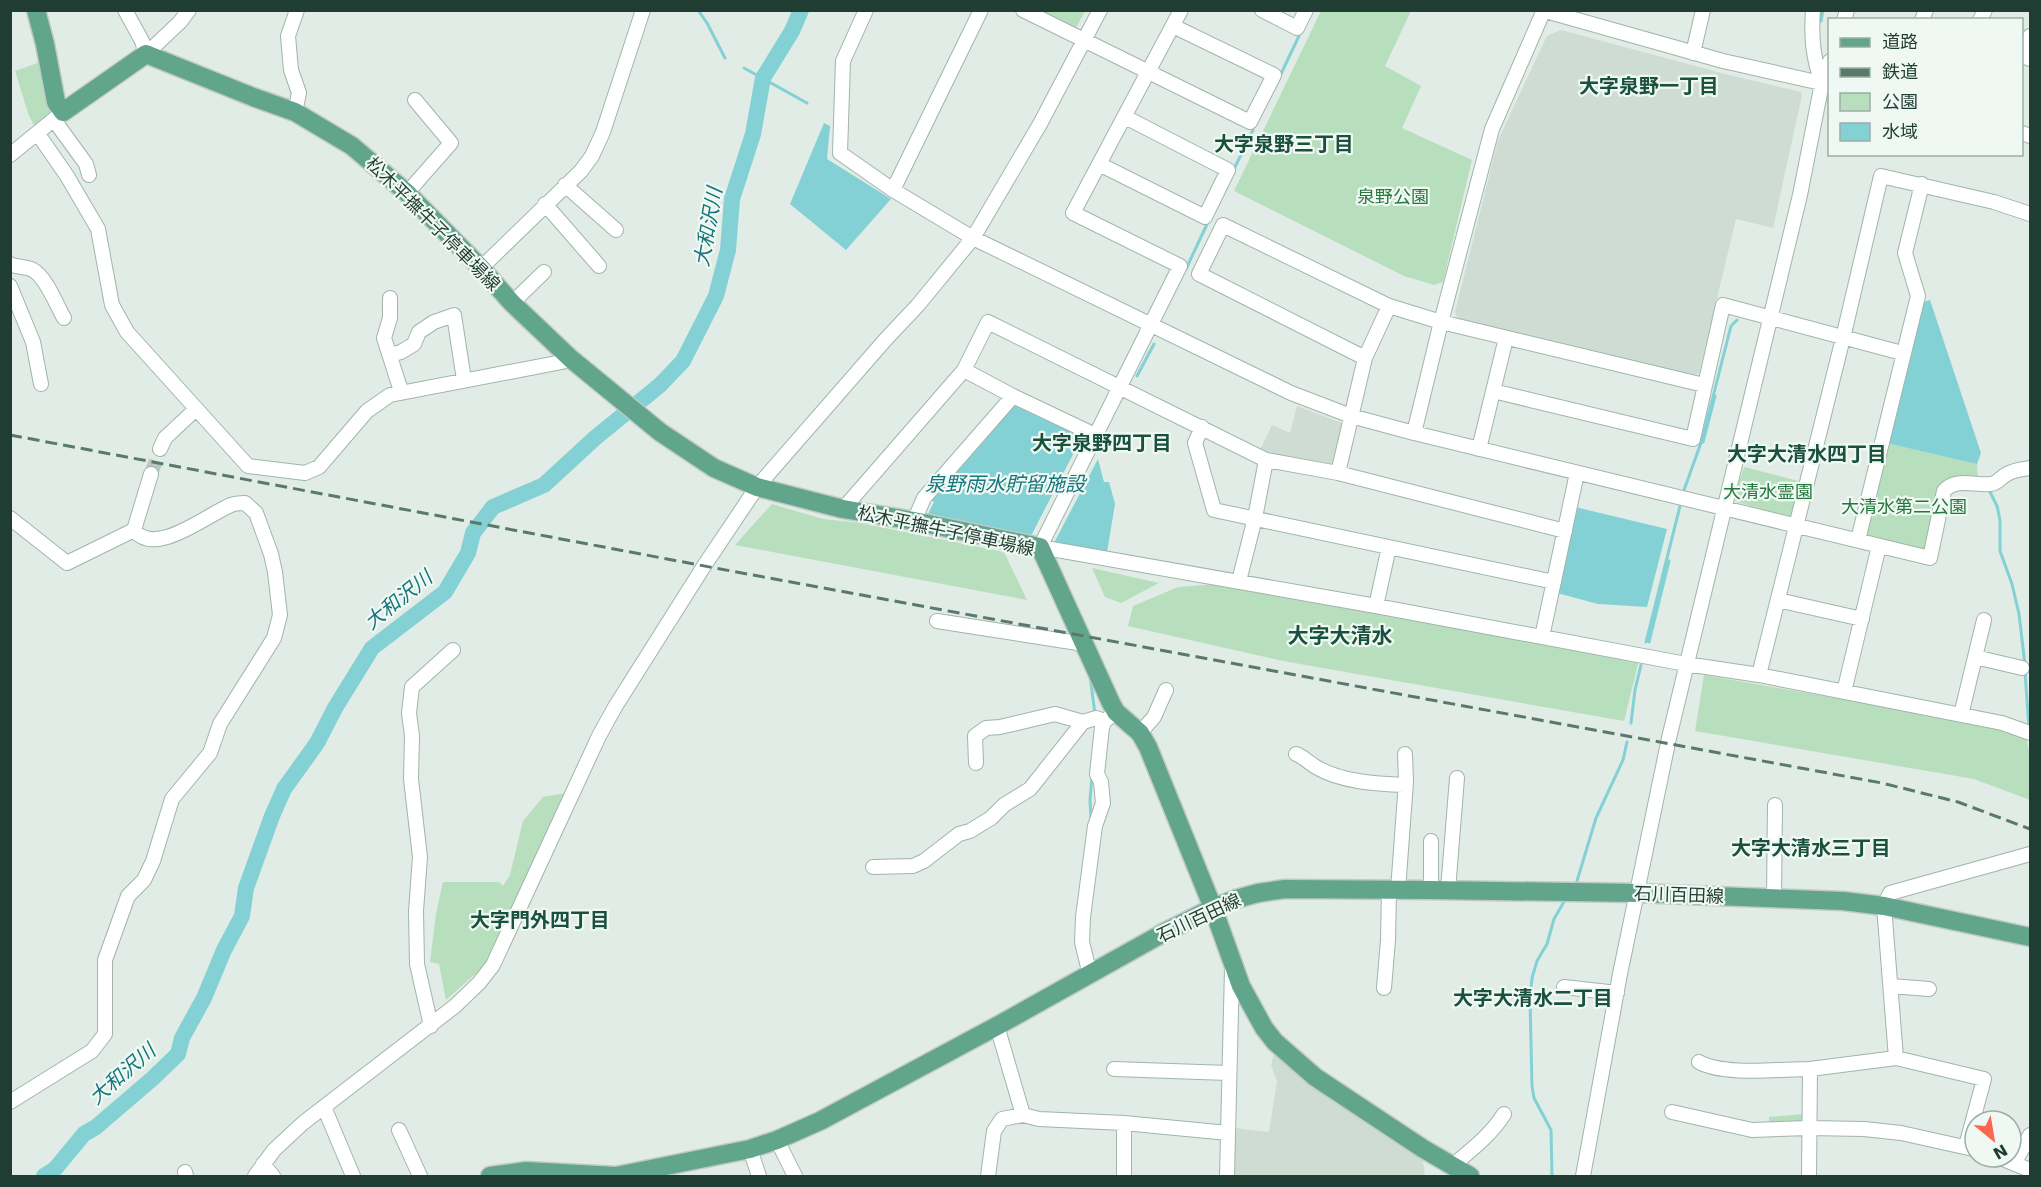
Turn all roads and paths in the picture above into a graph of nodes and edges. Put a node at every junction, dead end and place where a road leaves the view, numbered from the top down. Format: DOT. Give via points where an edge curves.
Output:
graph roads {
  1 [pos="36,10"];
  2 [pos="125,10"];
  3 [pos="189,10"];
  4 [pos="297,10"];
  5 [pos="644,10"];
  6 [pos="866,10"];
  7 [pos="981,10"];
  8 [pos="1023,10"];
  9 [pos="1100,10"];
  10 [pos="1181,10"];
  11 [pos="1262,10"];
  12 [pos="1306,10"];
  13 [pos="1703,10"];
  14 [pos="1813,10"];
  15 [pos="1543,11"];
  16 [pos="1173,26"];
  17 [pos="1084,41"];
  18 [pos="1693,53"];
  19 [pos="146,54"];
  20 [pos="1148,72"];
  21 [pos="1826,84"];
  22 [pos="415,100"];
  23 [pos="295,112"];
  24 [pos="59,116"];
  25 [pos="1125,117"];
  26 [pos="38,134"];
  27 [pos="10,155"];
  28 [pos="1099,164"];
  29 [pos="89,175"];
  30 [pos="1922,184"];
  31 [pos="565,185"];
  32 [pos="893,190"];
  33 [pos="406,193"];
  34 [pos="545,204"];
  35 [pos="2031,214"];
  36 [pos="616,230"];
  37 [pos="973,238"];
  38 [pos="10,264"];
  39 [pos="599,266"];
  40 [pos="481,268"];
  41 [pos="544,272"];
  42 [pos="10,286"];
  43 [pos="390,298"];
  44 [pos="512,303"];
  45 [pos="1389,306"];
  46 [pos="64,318"];
  47 [pos="1770,319"];
  48 [pos="1441,322"];
  49 [pos="1151,325"];
  50 [pos="1506,338"];
  51 [pos="1844,338"];
  52 [pos="1902,353"];
  53 [pos="390,355"];
  54 [pos="570,358"];
  55 [pos="1365,358"];
  56 [pos="964,370"];
  57 [pos="464,380"];
  58 [pos="41,384"];
  59 [pos="1704,384"];
  60 [pos="1121,387"];
  61 [pos="401,391"];
  62 [pos="1493,391"];
  63 [pos="1013,396"];
  64 [pos="196,409"];
  65 [pos="1351,416"];
  66 [pos="1202,427"];
  67 [pos="1414,433"];
  68 [pos="1095,435"];
  69 [pos="160,449"];
  70 [pos="1479,449"];
  71 [pos="1266,460"];
  72 [pos="2031,468"];
  73 [pos="1338,473"];
  74 [pos="1577,473"];
  75 [pos="152,474"];
  76 [pos="757,487"];
  77 [pos="1724,507"];
  78 [pos="843,509"];
  79 [pos="10,518"];
  80 [pos="1255,518"];
  81 [pos="914,521"];
  82 [pos="1796,525"];
  83 [pos="134,530"];
  84 [pos="1565,531"];
  85 [pos="1858,540"];
  86 [pos="1879,546"];
  87 [pos="1040,547"];
  88 [pos="1389,547"];
  89 [pos="1239,581"];
  90 [pos="1554,582"];
  91 [pos="1778,600"];
  92 [pos="1376,606"];
  93 [pos="1862,619"];
  94 [pos="1984,620"];
  95 [pos="937,621"];
  96 [pos="1542,637"];
  97 [pos="1084,644"];
  98 [pos="453,650"];
  99 [pos="1975,657"];
  100 [pos="1686,664"];
  101 [pos="2022,668"];
  102 [pos="1760,675"];
  103 [pos="1166,690"];
  104 [pos="1844,692"];
  105 [pos="1961,715"];
  106 [pos="1111,716"];
  107 [pos="1083,722"];
  108 [pos="2028,732"];
  109 [pos="1140,733"];
  110 [pos="1296,754"];
  111 [pos="1405,754"];
  112 [pos="976,763"];
  113 [pos="1457,778"];
  114 [pos="1405,785"];
  115 [pos="1775,805"];
  116 [pos="1431,841"];
  117 [pos="2031,854"];
  118 [pos="873,867"];
  119 [pos="1394,890"];
  120 [pos="1440,890"];
  121 [pos="1637,893"];
  122 [pos="1774,898"];
  123 [pos="1884,906"];
  124 [pos="1213,908"];
  125 [pos="2029,937"];
  126 [pos="1232,964"];
  127 [pos="1090,975"];
  128 [pos="1891,986"];
  129 [pos="1564,987"];
  130 [pos="1384,988"];
  131 [pos="1929,989"];
  132 [pos="1617,993"];
  133 [pos="431,1026"];
  134 [pos="997,1026"];
  135 [pos="1896,1058"];
  136 [pos="1699,1062"];
  137 [pos="1114,1069"];
  138 [pos="1810,1069"];
  139 [pos="1228,1073"];
  140 [pos="10,1102"];
  141 [pos="324,1107"];
  142 [pos="1978,1109"];
  143 [pos="1672,1112"];
  144 [pos="1504,1114"];
  145 [pos="1023,1115"];
  146 [pos="1124,1123"];
  147 [pos="1809,1128"];
  148 [pos="399,1131"];
  149 [pos="1228,1133"];
  150 [pos="2031,1135"];
  151 [pos="777,1140"];
  152 [pos="1963,1146"];
  153 [pos="2023,1148"];
  154 [pos="750,1149"];
  155 [pos="263,1164"];
  156 [pos="1452,1166"];
  157 [pos="544,1174"];
  158 [pos="255,1176"];
  159 [pos="273,1176"];
  160 [pos="353,1176"];
  161 [pos="420,1176"];
  162 [pos="490,1176"];
  163 [pos="616,1176"];
  164 [pos="759,1176"];
  165 [pos="795,1176"];
  166 [pos="985,1176"];
  167 [pos="1124,1176"];
  168 [pos="1227,1176"];
  169 [pos="1470,1176"];
  170 [pos="1583,1176"];
  171 [pos="1809,1176"];
  1 -- 24 [label="main road"];
  2 -- 19 [label="street"];
  3 -- 19 [label="street"];
  4 -- 23 [label="street" via="288,36 298,93"];
  5 -- 31 [label="street" via="603,132 592,156"];
  6 -- 32 [label="street" via="843,62 840,153"];
  7 -- 32 [label="street"];
  8 -- 17 [label="street"];
  9 -- 17 [label="street"];
  10 -- 16 [label="street"];
  11 -- 12 [label="street" via="1297,28"];
  13 -- 18 [label="street"];
  14 -- 21 [label="street" via="1814,62"];
  15 -- 18 [label="street"];
  15 -- 48 [label="street" via="1492,129"];
  16 -- 20 [label="street"];
  16 -- 20 [label="street" via="1274,75 1250,122"];
  17 -- 20 [label="street"];
  17 -- 37 [label="street"];
  18 -- 21 [label="street"];
  19 -- 23 [label="main road, 松木平撫牛子停車場線"];
  19 -- 24 [label="main road"];
  20 -- 25 [label="street"];
  21 -- 47 [label="street"];
  22 -- 33 [label="street" via="428,108 451,143"];
  23 -- 33 [label="main road, 松木平撫牛子停車場線" via="352,146"];
  24 -- 26 [label="street"];
  24 -- 29 [label="street"];
  25 -- 28 [label="street"];
  25 -- 28 [label="street" via="1228,170 1205,217"];
  26 -- 27 [label="street"];
  26 -- 64 [label="street" via="98,229 112,305 127,332"];
  28 -- 49 [label="street" via="1073,213 1180,266"];
  30 -- 35 [label="street"];
  30 -- 51 [label="street" via="1881,176"];
  30 -- 52 [label="street" via="1905,253 1918,296"];
  31 -- 34 [label="street"];
  31 -- 36 [label="street"];
  32 -- 37 [label="street"];
  33 -- 40 [label="main road, 松木平撫牛子停車場線"];
  34 -- 39 [label="street"];
  34 -- 40 [label="street"];
  37 -- 49 [label="street"];
  37 -- 76 [label="street"];
  38 -- 46 [label="street" via="40,275"];
  40 -- 44 [label="main road, 松木平撫牛子停車場線"];
  41 -- 44 [label="street"];
  42 -- 58 [label="street" via="33,342"];
  43 -- 53 [label="street" via="384,338"];
  44 -- 54 [label="main road, 松木平撫牛子停車場線"];
  45 -- 48 [label="street"];
  45 -- 55 [label="street"];
  45 -- 55 [label="street" via="1223,225 1199,274"];
  47 -- 51 [label="street"];
  47 -- 59 [label="street" via="1723,305"];
  47 -- 77 [label="street"];
  48 -- 50 [label="street"];
  48 -- 67 [label="street"];
  49 -- 60 [label="street"];
  49 -- 65 [label="street" via="1291,393"];
  50 -- 59 [label="street"];
  50 -- 62 [label="street"];
  51 -- 52 [label="street"];
  51 -- 82 [label="street"];
  52 -- 85 [label="street"];
  53 -- 57 [label="street" via="414,344 419,332 434,322 454,315"];
  53 -- 61 [label="street"];
  54 -- 57 [label="street"];
  54 -- 76 [label="main road, 松木平撫牛子停車場線" via="660,432 714,468"];
  55 -- 65 [label="street"];
  56 -- 60 [label="street" via="988,322"];
  56 -- 63 [label="street"];
  56 -- 78 [label="street"];
  57 -- 61 [label="street"];
  59 -- 62 [label="street" via="1693,440"];
  60 -- 66 [label="street"];
  60 -- 68 [label="street"];
  61 -- 64 [label="street" via="367,411 319,467 304,473 248,465"];
  62 -- 70 [label="street"];
  63 -- 68 [label="street"];
  63 -- 81 [label="street" via="924,498"];
  64 -- 69 [label="street" via="165,438"];
  65 -- 67 [label="street"];
  65 -- 73 [label="street"];
  66 -- 71 [label="street"];
  66 -- 80 [label="street" via="1195,443 1214,510"];
  67 -- 70 [label="street"];
  68 -- 87 [label="street"];
  70 -- 74 [label="street"];
  71 -- 73 [label="street"];
  71 -- 80 [label="street"];
  72 -- 86 [label="street" via="2008,473 1995,484 1962,482 1948,486 1930,558"];
  73 -- 84 [label="street"];
  74 -- 77 [label="street"];
  74 -- 84 [label="street"];
  75 -- 83 [label="street"];
  76 -- 78 [label="main road, 松木平撫牛子停車場線"];
  76 -- 133 [label="street" via="615,707 493,965 479,983"];
  77 -- 82 [label="street"];
  77 -- 100 [label="street"];
  78 -- 81 [label="main road, 松木平撫牛子停車場線"];
  79 -- 83 [label="street" via="67,563"];
  80 -- 88 [label="street"];
  80 -- 89 [label="street"];
  81 -- 87 [label="main road, 松木平撫牛子停車場線"];
  82 -- 85 [label="street"];
  82 -- 91 [label="street"];
  83 -- 140 [label="street" via="147,539 175,535 234,503 245,503 256,513 271,554 280,615 274,638 220,724 210,753 172,799 153,861 144,880 128,896 105,960 105,1034 92,1051"];
  84 -- 90 [label="street"];
  85 -- 86 [label="street"];
  86 -- 93 [label="street"];
  87 -- 89 [label="street"];
  87 -- 97 [label="main road, 松木平撫牛子停車場線"];
  88 -- 90 [label="street"];
  88 -- 92 [label="street"];
  89 -- 92 [label="street"];
  90 -- 96 [label="street"];
  91 -- 93 [label="street"];
  91 -- 102 [label="street"];
  92 -- 96 [label="street"];
  93 -- 104 [label="street"];
  94 -- 99 [label="street"];
  95 -- 97 [label="street"];
  96 -- 100 [label="street"];
  97 -- 106 [label="main road, 松木平撫牛子停車場線"];
  98 -- 133 [label="street" via="412,687 409,713 411,779 420,857 417,964"];
  99 -- 101 [label="street"];
  99 -- 105 [label="street"];
  100 -- 102 [label="street"];
  100 -- 121 [label="street"];
  102 -- 104 [label="street"];
  103 -- 109 [label="street" via="1154,717"];
  104 -- 105 [label="street"];
  105 -- 108 [label="street"];
  106 -- 107 [label="street"];
  106 -- 109 [label="main road, 松木平撫牛子停車場線"];
  106 -- 127 [label="street" via="1102,727 1097,774 1103,803 1095,826 1083,917 1082,942"];
  107 -- 112 [label="street" via="1055,714 986,728 975,736"];
  107 -- 118 [label="street" via="1030,789 991,818 959,834 914,866"];
  109 -- 124 [label="main road, 松木平撫牛子停車場線"];
  110 -- 114 [label="street" via="1316,767 1367,783"];
  111 -- 114 [label="street"];
  113 -- 120 [label="street" via="1460,795"];
  114 -- 119 [label="street"];
  115 -- 122 [label="street"];
  116 -- 120 [label="street"];
  117 -- 123 [label="street" via="1890,893"];
  119 -- 120 [label="main road, 石川百田線"];
  119 -- 124 [label="main road, 石川百田線" via="1285,889"];
  119 -- 130 [label="street"];
  120 -- 121 [label="main road, 石川百田線"];
  121 -- 122 [label="main road, 石川百田線"];
  121 -- 132 [label="street"];
  122 -- 123 [label="main road, 石川百田線"];
  123 -- 125 [label="main road, 石川百田線"];
  123 -- 128 [label="street"];
  124 -- 126 [label="main road, 松木平撫牛子停車場線"];
  124 -- 127 [label="main road, 石川百田線"];
  126 -- 139 [label="street"];
  126 -- 156 [label="main road, 松木平撫牛子停車場線" via="1264,1028 1289,1055 1314,1077"];
  127 -- 134 [label="main road, 石川百田線"];
  128 -- 131 [label="street"];
  128 -- 135 [label="street"];
  129 -- 132 [label="street"];
  132 -- 170 [label="street"];
  133 -- 141 [label="street"];
  134 -- 145 [label="street"];
  134 -- 151 [label="main road, 石川百田線"];
  135 -- 138 [label="street"];
  135 -- 142 [label="street" via="1984,1079"];
  136 -- 138 [label="street" via="1710,1068 1730,1070"];
  137 -- 139 [label="street"];
  138 -- 147 [label="street"];
  139 -- 149 [label="street"];
  141 -- 155 [label="street" via="287,1137"];
  141 -- 160 [label="street"];
  143 -- 147 [label="street" via="1752,1130"];
  144 -- 156 [label="street" via="1481,1142"];
  145 -- 146 [label="street"];
  145 -- 166 [label="street" via="1002,1119 993,1131"];
  146 -- 149 [label="street"];
  146 -- 167 [label="street"];
  147 -- 152 [label="street" via="1901,1133"];
  147 -- 171 [label="street"];
  148 -- 161 [label="street"];
  149 -- 168 [label="street"];
  150 -- 153 [label="street"];
  151 -- 154 [label="main road, 石川百田線"];
  151 -- 165 [label="street"];
  154 -- 163 [label="main road, 石川百田線"];
  154 -- 164 [label="street"];
  155 -- 158 [label="street"];
  155 -- 159 [label="street"];
  156 -- 169 [label="main road, 松木平撫牛子停車場線"];
  157 -- 162 [label="main road, 石川百田線" via="526,1171"];
  157 -- 163 [label="main road, 石川百田線"];
}
